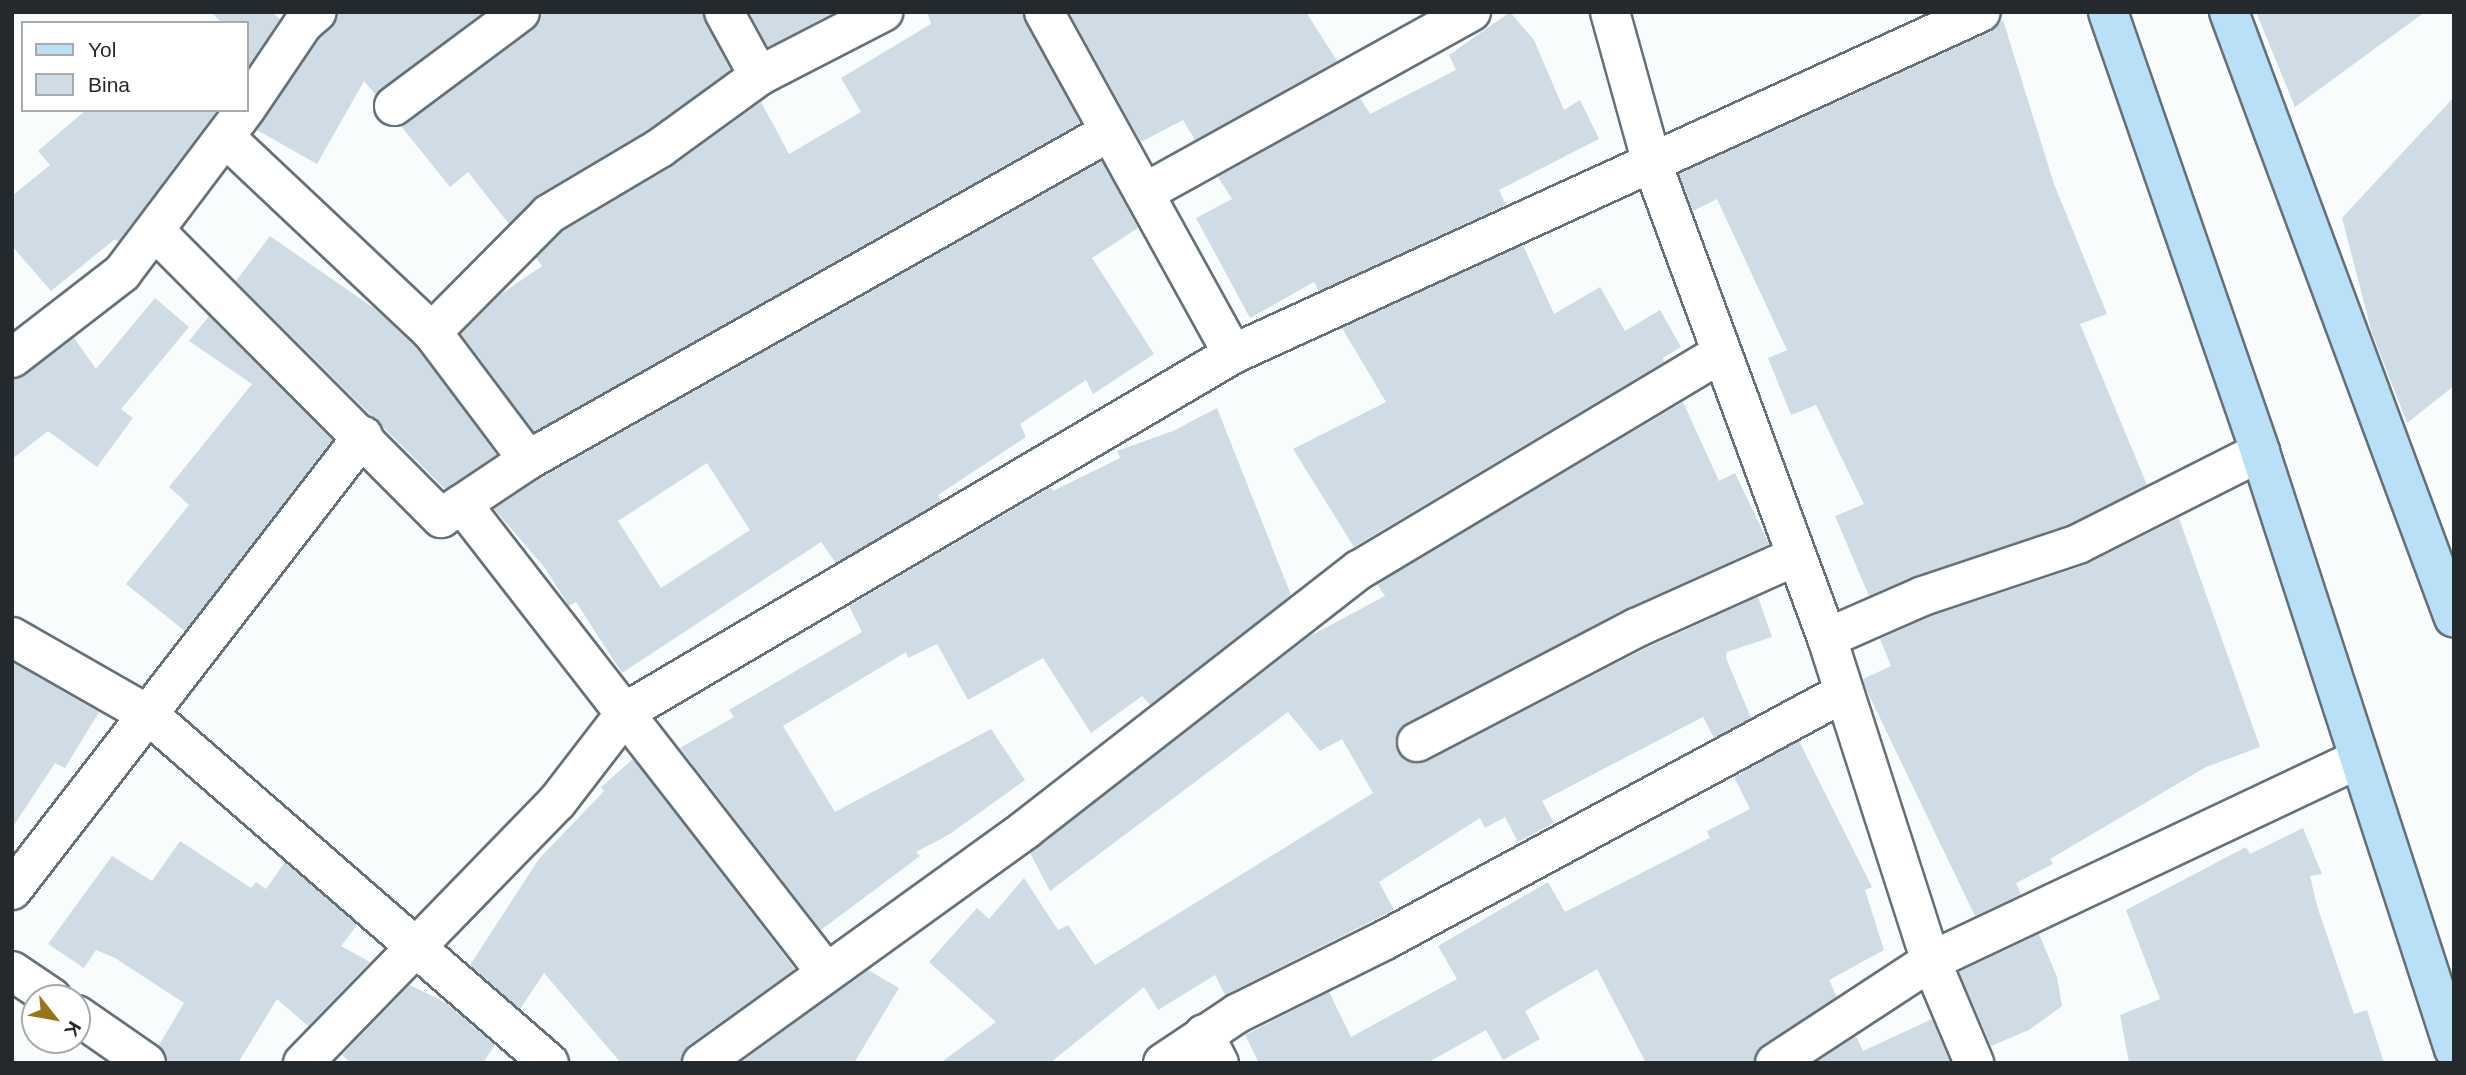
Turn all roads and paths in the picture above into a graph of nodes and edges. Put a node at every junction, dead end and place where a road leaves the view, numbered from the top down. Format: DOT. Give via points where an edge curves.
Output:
graph roads {
  1 [pos="520,12"];
  2 [pos="724,12"];
  3 [pos="883,12"];
  4 [pos="1044,12"];
  5 [pos="1471,12"];
  6 [pos="1609,12"];
  7 [pos="1982,12"];
  8 [pos="2108,12"];
  9 [pos="2230,12"];
  10 [pos="304,16"];
  11 [pos="759,76"];
  12 [pos="248,105"];
  13 [pos="394,106"];
  14 [pos="239,119"];
  15 [pos="1109,132"];
  16 [pos="1652,163"];
  17 [pos="1144,193"];
  18 [pos="156,232"];
  19 [pos="432,332"];
  20 [pos="1233,354"];
  21 [pos="1720,354"];
  22 [pos="12,358"];
  23 [pos="363,436"];
  24 [pos="2260,452"];
  25 [pos="528,460"];
  26 [pos="462,504"];
  27 [pos="1797,556"];
  28 [pos="2454,618"];
  29 [pos="12,636"];
  30 [pos="1827,638"];
  31 [pos="1843,694"];
  32 [pos="626,711"];
  33 [pos="149,715"];
  34 [pos="1417,742"];
  35 [pos="2357,760"];
  36 [pos="12,890"];
  37 [pos="419,948"];
  38 [pos="1931,961"];
  39 [pos="12,971"];
  40 [pos="825,971"];
  41 [pos="31,984"];
  42 [pos="91,1025"];
  43 [pos="1212,1049"];
  44 [pos="2454,1049"];
  45 [pos="146,1063"];
  46 [pos="303,1063"];
  47 [pos="549,1063"];
  48 [pos="702,1063"];
  49 [pos="1163,1063"];
  50 [pos="1775,1063"];
  51 [pos="1974,1063"];
  1 -- 13 [label="street"];
  2 -- 11 [label="street"];
  3 -- 11 [label="street"];
  4 -- 15 [label="street"];
  5 -- 17 [label="street"];
  6 -- 16 [label="street"];
  7 -- 16 [label="street"];
  8 -- 24 [label="main road"];
  9 -- 28 [label="main road"];
  10 -- 12 [label="street"];
  11 -- 19 [label="street" via="660,148 549,215"];
  14 -- 18 [label="street"];
  14 -- 19 [label="street"];
  15 -- 17 [label="street"];
  15 -- 25 [label="street"];
  16 -- 20 [label="street"];
  16 -- 21 [label="street"];
  17 -- 20 [label="street"];
  18 -- 22 [label="street" via="122,273"];
  18 -- 23 [label="street"];
  19 -- 25 [label="street"];
  20 -- 32 [label="street"];
  21 -- 27 [label="street"];
  21 -- 40 [label="street" via="1359,570 1026,829"];
  23 -- 26 [label="street" via="441,518"];
  23 -- 33 [label="street"];
  24 -- 30 [label="street" via="2078,544 1923,596"];
  24 -- 35 [label="main road"];
  25 -- 26 [label="street"];
  26 -- 32 [label="street"];
  27 -- 30 [label="street"];
  27 -- 34 [label="street" via="1636,628"];
  29 -- 33 [label="street"];
  30 -- 31 [label="street"];
  31 -- 38 [label="street"];
  31 -- 43 [label="street"];
  32 -- 37 [label="street" via="558,802"];
  32 -- 40 [label="street"];
  33 -- 36 [label="street"];
  33 -- 37 [label="street"];
  35 -- 38 [label="street"];
  35 -- 44 [label="main road"];
  37 -- 46 [label="street"];
  37 -- 47 [label="street"];
  38 -- 50 [label="street"];
  38 -- 51 [label="street"];
  39 -- 41 [label="street"];
  40 -- 48 [label="street"];
  42 -- 45 [label="street"];
  43 -- 49 [label="street"];
}
